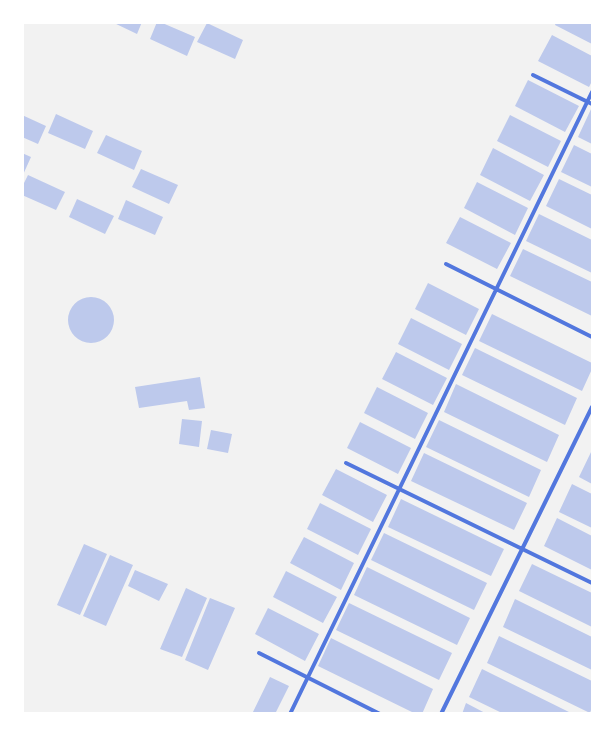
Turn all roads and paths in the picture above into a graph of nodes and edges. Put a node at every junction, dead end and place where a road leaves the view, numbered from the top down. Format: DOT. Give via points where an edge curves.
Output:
graph roads {
  1 [pos="533,75"];
  2 [pos="592,92"];
  3 [pos="590,103"];
  4 [pos="446,264"];
  5 [pos="496,289"];
  6 [pos="592,337"];
  7 [pos="592,407"];
  8 [pos="346,462"];
  9 [pos="399,488"];
  10 [pos="522,549"];
  11 [pos="592,583"];
  12 [pos="259,653"];
  13 [pos="307,677"];
  14 [pos="290,714"];
  15 [pos="380,714"];
  16 [pos="441,714"];
  1 -- 3 [label="lane"];
  2 -- 3 [label="lane"];
  3 -- 5 [label="lane"];
  4 -- 5 [label="lane"];
  5 -- 6 [label="lane"];
  5 -- 9 [label="lane"];
  7 -- 10 [label="lane"];
  8 -- 9 [label="lane"];
  9 -- 10 [label="lane"];
  9 -- 13 [label="lane"];
  10 -- 11 [label="lane"];
  10 -- 16 [label="lane"];
  12 -- 13 [label="lane"];
  13 -- 14 [label="lane"];
  13 -- 15 [label="lane"];
}
